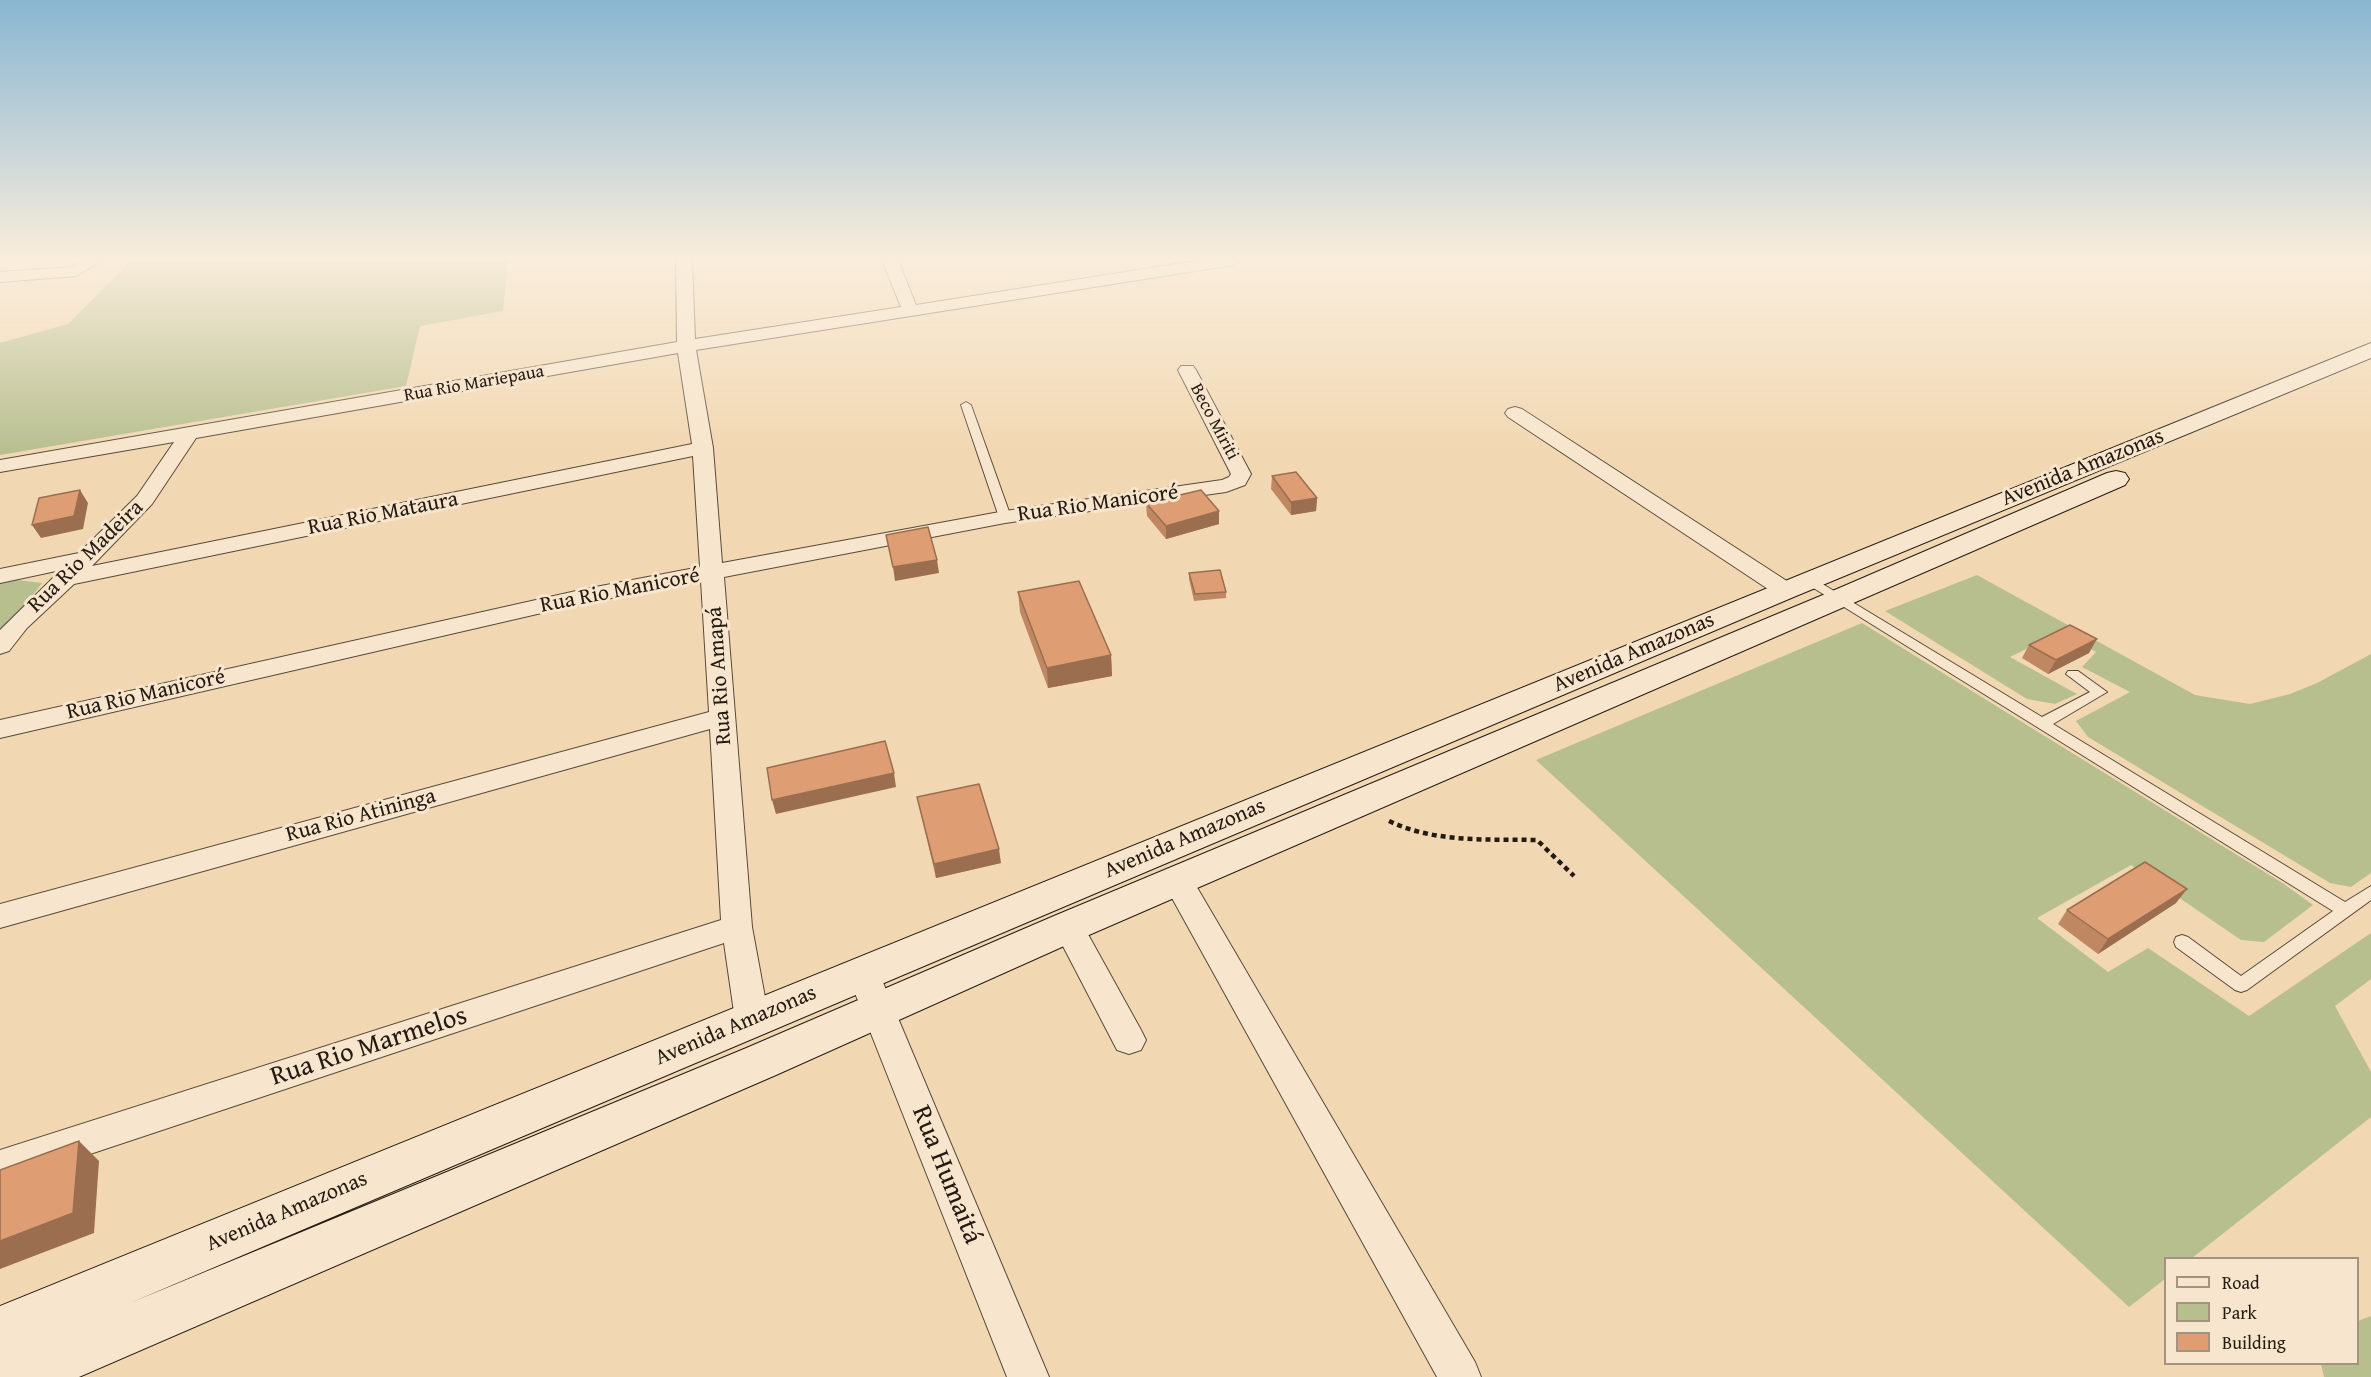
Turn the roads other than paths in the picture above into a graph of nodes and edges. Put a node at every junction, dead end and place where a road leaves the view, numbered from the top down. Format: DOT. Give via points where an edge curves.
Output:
graph roads {
  1 [pos="685,324"];
  2 [pos="821,324"];
  3 [pos="686,346"];
  4 [pos="2371,350"];
  5 [pos="2371,369"];
  6 [pos="1187,370"];
  7 [pos="966,405"];
  8 [pos="1515,413"];
  9 [pos="188,435"];
  10 [pos="703,448"];
  11 [pos="0,466"];
  12 [pos="1241,474"];
  13 [pos="1005,517"];
  14 [pos="84,559"];
  15 [pos="713,573"];
  16 [pos="0,576"];
  17 [pos="63,579"];
  18 [pos="1812,590"];
  19 [pos="0,646"];
  20 [pos="2073,674"];
  21 [pos="722,717"];
  22 [pos="2043,723"];
  23 [pos="0,729"];
  24 [pos="1177,880"];
  25 [pos="2371,892"];
  26 [pos="2344,910"];
  27 [pos="0,916"];
  28 [pos="737,927"];
  29 [pos="1068,927"];
  30 [pos="2182,942"];
  31 [pos="863,973"];
  32 [pos="879,1010"];
  33 [pos="752,1019"];
  34 [pos="1129,1040"];
  35 [pos="0,1167"];
  36 [pos="0,1332"];
  37 [pos="16,1377"];
  38 [pos="1028,1377"];
  39 [pos="1460,1377"];
  1 -- 3 [label="street, Rua Rio Amapá"];
  2 -- 3 [label="street, Rua Rio Mariepaua"];
  3 -- 9 [label="street, Rua Rio Mariepaua"];
  3 -- 10 [label="street, Rua Rio Amapá"];
  4 -- 18 [label="street, Avenida Amazonas"];
  5 -- 18 [label="street, Avenida Amazonas"];
  6 -- 12 [label="street, Beco Miriti"];
  7 -- 13 [label="lane"];
  8 -- 18 [label="street"];
  9 -- 11 [label="street, Rua Rio Mariepaua"];
  9 -- 14 [label="street, Rua Rio Madeira" via="145,500"];
  10 -- 15 [label="street, Rua Rio Amapá"];
  10 -- 17 [label="street, Rua Rio Mataura"];
  12 -- 13 [label="street, Rua Rio Manicoré" via="1238,481 1226,486"];
  13 -- 15 [label="street, Rua Rio Manicoré"];
  14 -- 16 [label="street"];
  14 -- 17 [label="street, Rua Rio Madeira"];
  15 -- 21 [label="street, Rua Rio Amapá"];
  15 -- 23 [label="street, Rua Rio Manicoré" via="585,596"];
  17 -- 19 [label="street, Rua Rio Madeira"];
  18 -- 22 [label="lane"];
  18 -- 24 [label="street, Avenida Amazonas" via="1356,804"];
  18 -- 31 [label="street, Avenida Amazonas"];
  20 -- 22 [label="lane" via="2100,692"];
  21 -- 27 [label="street, Rua Rio Atininga"];
  21 -- 28 [label="street, Rua Rio Amapá"];
  22 -- 26 [label="lane"];
  24 -- 29 [label="street, Avenida Amazonas"];
  24 -- 39 [label="street"];
  25 -- 26 [label="lane"];
  26 -- 30 [label="lane" via="2241,985"];
  28 -- 33 [label="street, Rua Rio Amapá"];
  28 -- 35 [label="street, Rua Rio Marmelos"];
  29 -- 32 [label="street, Avenida Amazonas"];
  29 -- 34 [label="street"];
  31 -- 32 [label="street, Rua Humaitá"];
  31 -- 33 [label="street, Avenida Amazonas"];
  32 -- 37 [label="street, Avenida Amazonas"];
  32 -- 38 [label="street, Rua Humaitá"];
  33 -- 36 [label="street, Avenida Amazonas"];
}
